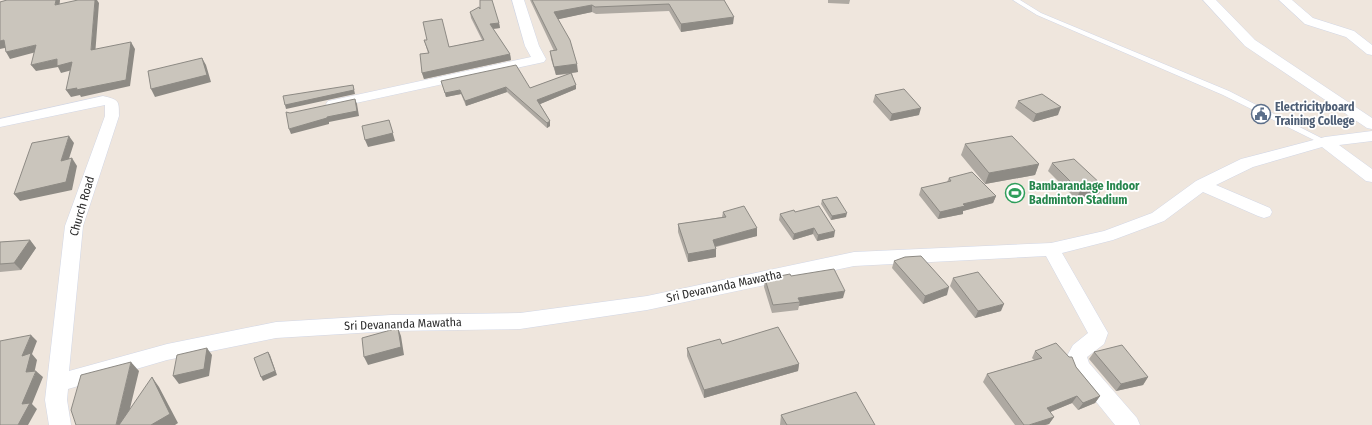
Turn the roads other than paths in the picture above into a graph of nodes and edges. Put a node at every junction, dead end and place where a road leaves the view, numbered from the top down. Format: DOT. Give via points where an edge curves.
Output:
graph roads {
  1 [pos="518,0"];
  2 [pos="1016,0"];
  3 [pos="1209,0"];
  4 [pos="1285,0"];
  5 [pos="1372,51"];
  6 [pos="323,107"];
  7 [pos="0,123"];
  8 [pos="1372,125"];
  9 [pos="1372,136"];
  10 [pos="1325,142"];
  11 [pos="1372,177"];
  12 [pos="1202,185"];
  13 [pos="1264,212"];
  14 [pos="1051,248"];
  15 [pos="58,382"];
  16 [pos="60,425"];
  17 [pos="1129,425"];
  1 -- 6 [label="street" via="532,46 539,59"];
  2 -- 10 [label="lane" via="1039,14 1226,92"];
  3 -- 8 [label="street" via="1250,43"];
  4 -- 5 [label="street" via="1309,22 1350,34"];
  7 -- 15 [label="street, Church Road" via="103,100 112,103 112,116 74,226"];
  9 -- 10 [label="street, Sri Devananda Mawatha"];
  10 -- 11 [label="street"];
  10 -- 12 [label="street, Sri Devananda Mawatha" via="1247,163"];
  12 -- 13 [label="street"];
  12 -- 14 [label="street, Sri Devananda Mawatha" via="1158,217 1107,236"];
  14 -- 15 [label="street, Sri Devananda Mawatha" via="854,259 648,302 520,321 391,323 276,330 167,352"];
  14 -- 17 [label="street" via="1098,333 1097,338 1077,356 1080,367"];
  15 -- 16 [label="street, Church Road" via="56,400"];
}
